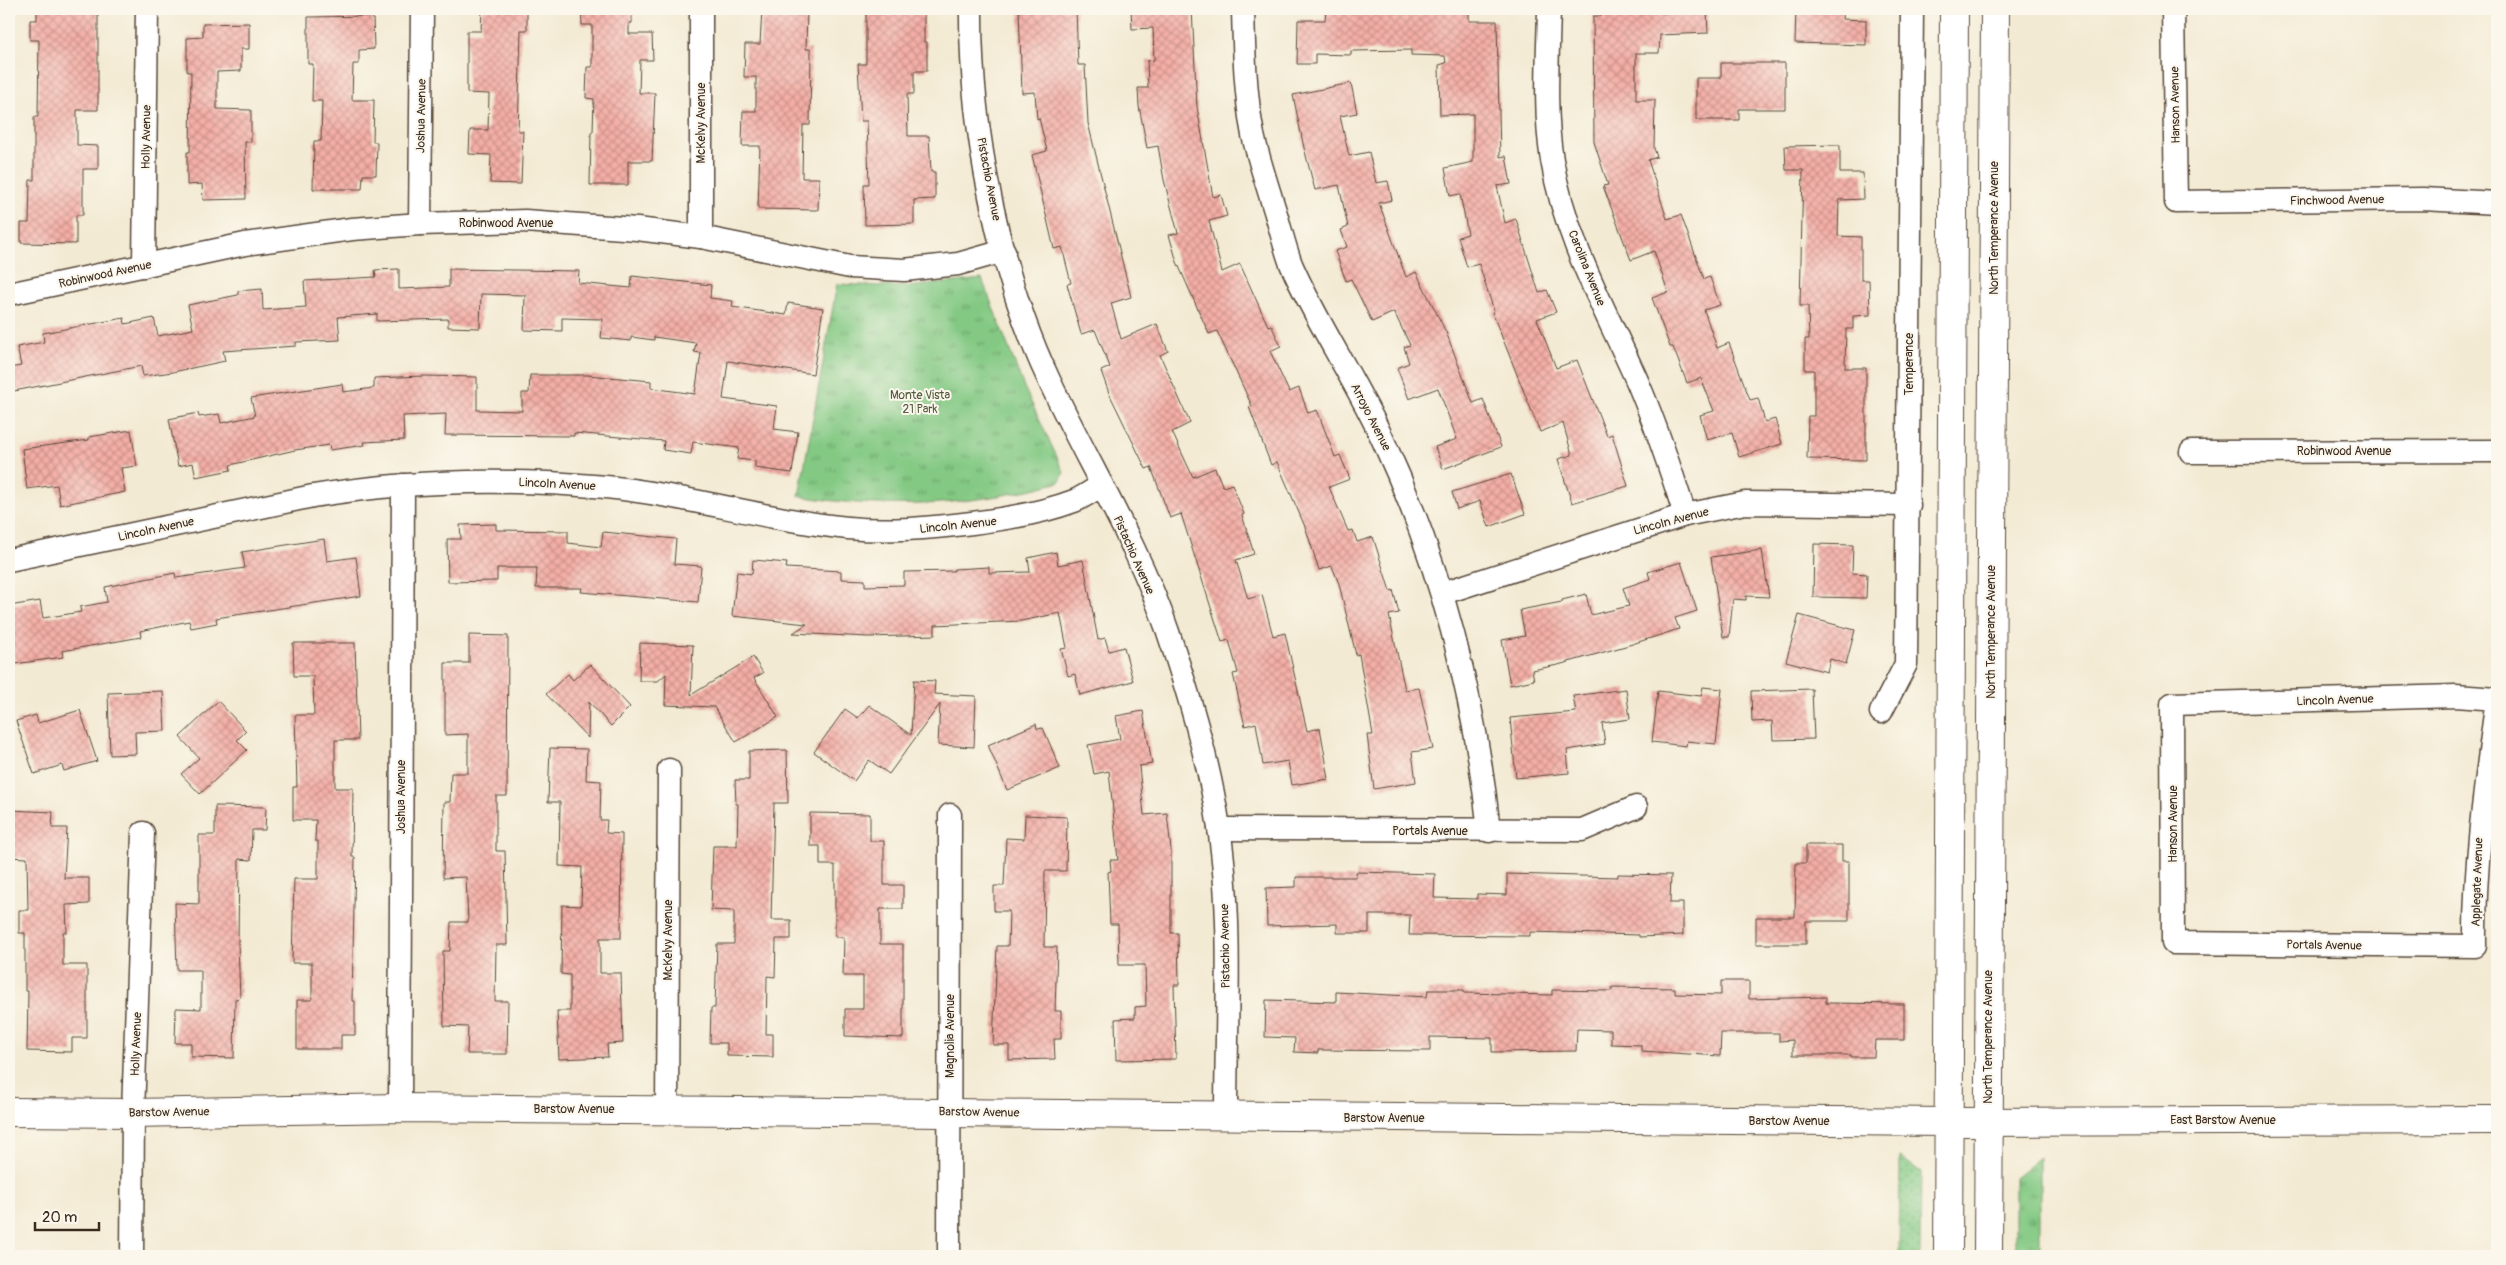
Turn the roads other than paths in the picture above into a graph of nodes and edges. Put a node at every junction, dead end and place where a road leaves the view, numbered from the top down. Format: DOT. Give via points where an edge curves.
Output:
graph roads {
  1 [pos="147,9"];
  2 [pos="422,9"];
  3 [pos="701,9"];
  4 [pos="971,9"];
  5 [pos="1243,9"];
  6 [pos="1549,9"];
  7 [pos="1912,9"];
  8 [pos="1954,9"];
  9 [pos="1995,9"];
  10 [pos="2173,9"];
  11 [pos="2176,202"];
  12 [pos="2497,203"];
  13 [pos="420,224"];
  14 [pos="701,237"];
  15 [pos="1004,251"];
  16 [pos="144,266"];
  17 [pos="9,294"];
  18 [pos="2497,451"];
  19 [pos="2191,452"];
  20 [pos="403,485"];
  21 [pos="1102,485"];
  22 [pos="1909,505"];
  23 [pos="1685,515"];
  24 [pos="9,560"];
  25 [pos="1443,593"];
  26 [pos="2497,698"];
  27 [pos="2172,704"];
  28 [pos="1881,712"];
  29 [pos="669,770"];
  30 [pos="1636,807"];
  31 [pos="950,816"];
  32 [pos="1219,829"];
  33 [pos="1489,831"];
  34 [pos="143,832"];
  35 [pos="2173,943"];
  36 [pos="2475,946"];
  37 [pos="400,1108"];
  38 [pos="667,1110"];
  39 [pos="9,1112"];
  40 [pos="949,1112"];
  41 [pos="133,1113"];
  42 [pos="1226,1117"];
  43 [pos="2497,1120"];
  44 [pos="1988,1121"];
  45 [pos="1949,1122"];
  46 [pos="132,1256"];
  47 [pos="949,1256"];
  48 [pos="1948,1256"];
  49 [pos="1988,1256"];
  1 -- 16 [label="street, Holly Avenue"];
  2 -- 13 [label="street, Joshua Avenue"];
  3 -- 14 [label="street, McKelvy Avenue"];
  4 -- 15 [label="street, Pistachio Avenue" via="974,87 985,170"];
  5 -- 25 [label="street, Arroyo Avenue" via="1244,57 1253,134 1291,264 1382,437"];
  6 -- 23 [label="street, Carolina Avenue" via="1548,106 1552,160 1571,231 1663,443"];
  7 -- 22 [label="street, Temperance"];
  8 -- 45 [label="street"];
  9 -- 44 [label="street, North Temperance Avenue"];
  10 -- 11 [label="street, Hanson Avenue"];
  11 -- 12 [label="street, Finchwood Avenue" via="2423,199"];
  13 -- 14 [label="street, Robinwood Avenue" via="525,221"];
  13 -- 16 [label="street, Robinwood Avenue" via="352,229 245,244"];
  14 -- 15 [label="street, Robinwood Avenue" via="850,267 904,270 958,264"];
  15 -- 21 [label="street, Pistachio Avenue" via="1048,378"];
  16 -- 17 [label="street, Robinwood Avenue"];
  18 -- 19 [label="street, Robinwood Avenue"];
  20 -- 21 [label="street, Lincoln Avenue" via="499,481 606,487 848,528 911,530 1003,520 1075,501"];
  20 -- 24 [label="street, Lincoln Avenue" via="313,496"];
  20 -- 37 [label="street, Joshua Avenue"];
  21 -- 32 [label="street, Pistachio Avenue" via="1167,629 1206,761"];
  22 -- 23 [label="street, Lincoln Avenue" via="1745,504"];
  22 -- 28 [label="street, Temperance" via="1906,664"];
  23 -- 25 [label="street, Lincoln Avenue"];
  25 -- 33 [label="street, Arroyo Avenue" via="1468,690 1483,770"];
  26 -- 27 [label="street, Lincoln Avenue" via="2456,696"];
  26 -- 36 [label="street, Applegate Avenue" via="2479,829 2474,895"];
  27 -- 35 [label="street, Hanson Avenue"];
  29 -- 38 [label="street, McKelvy Avenue"];
  30 -- 33 [label="street, Portals Avenue" via="1582,830"];
  31 -- 40 [label="street, Magnolia Avenue"];
  32 -- 33 [label="street, Portals Avenue"];
  32 -- 42 [label="street, Pistachio Avenue" via="1226,945"];
  34 -- 41 [label="street, Holly Avenue"];
  35 -- 36 [label="street, Portals Avenue"];
  37 -- 38 [label="street, Barstow Avenue"];
  37 -- 41 [label="street, Barstow Avenue"];
  38 -- 40 [label="street, Barstow Avenue"];
  39 -- 41 [label="street, Barstow Avenue"];
  40 -- 42 [label="street, Barstow Avenue"];
  40 -- 47 [label="street, Magnolia Avenue"];
  41 -- 46 [label="street, Holly Avenue"];
  42 -- 45 [label="street, Barstow Avenue"];
  43 -- 44 [label="street, East Barstow Avenue"];
  44 -- 45 [label="street, East Barstow Avenue"];
  44 -- 49 [label="street, North Temperance Avenue"];
  45 -- 48 [label="street"];
}
